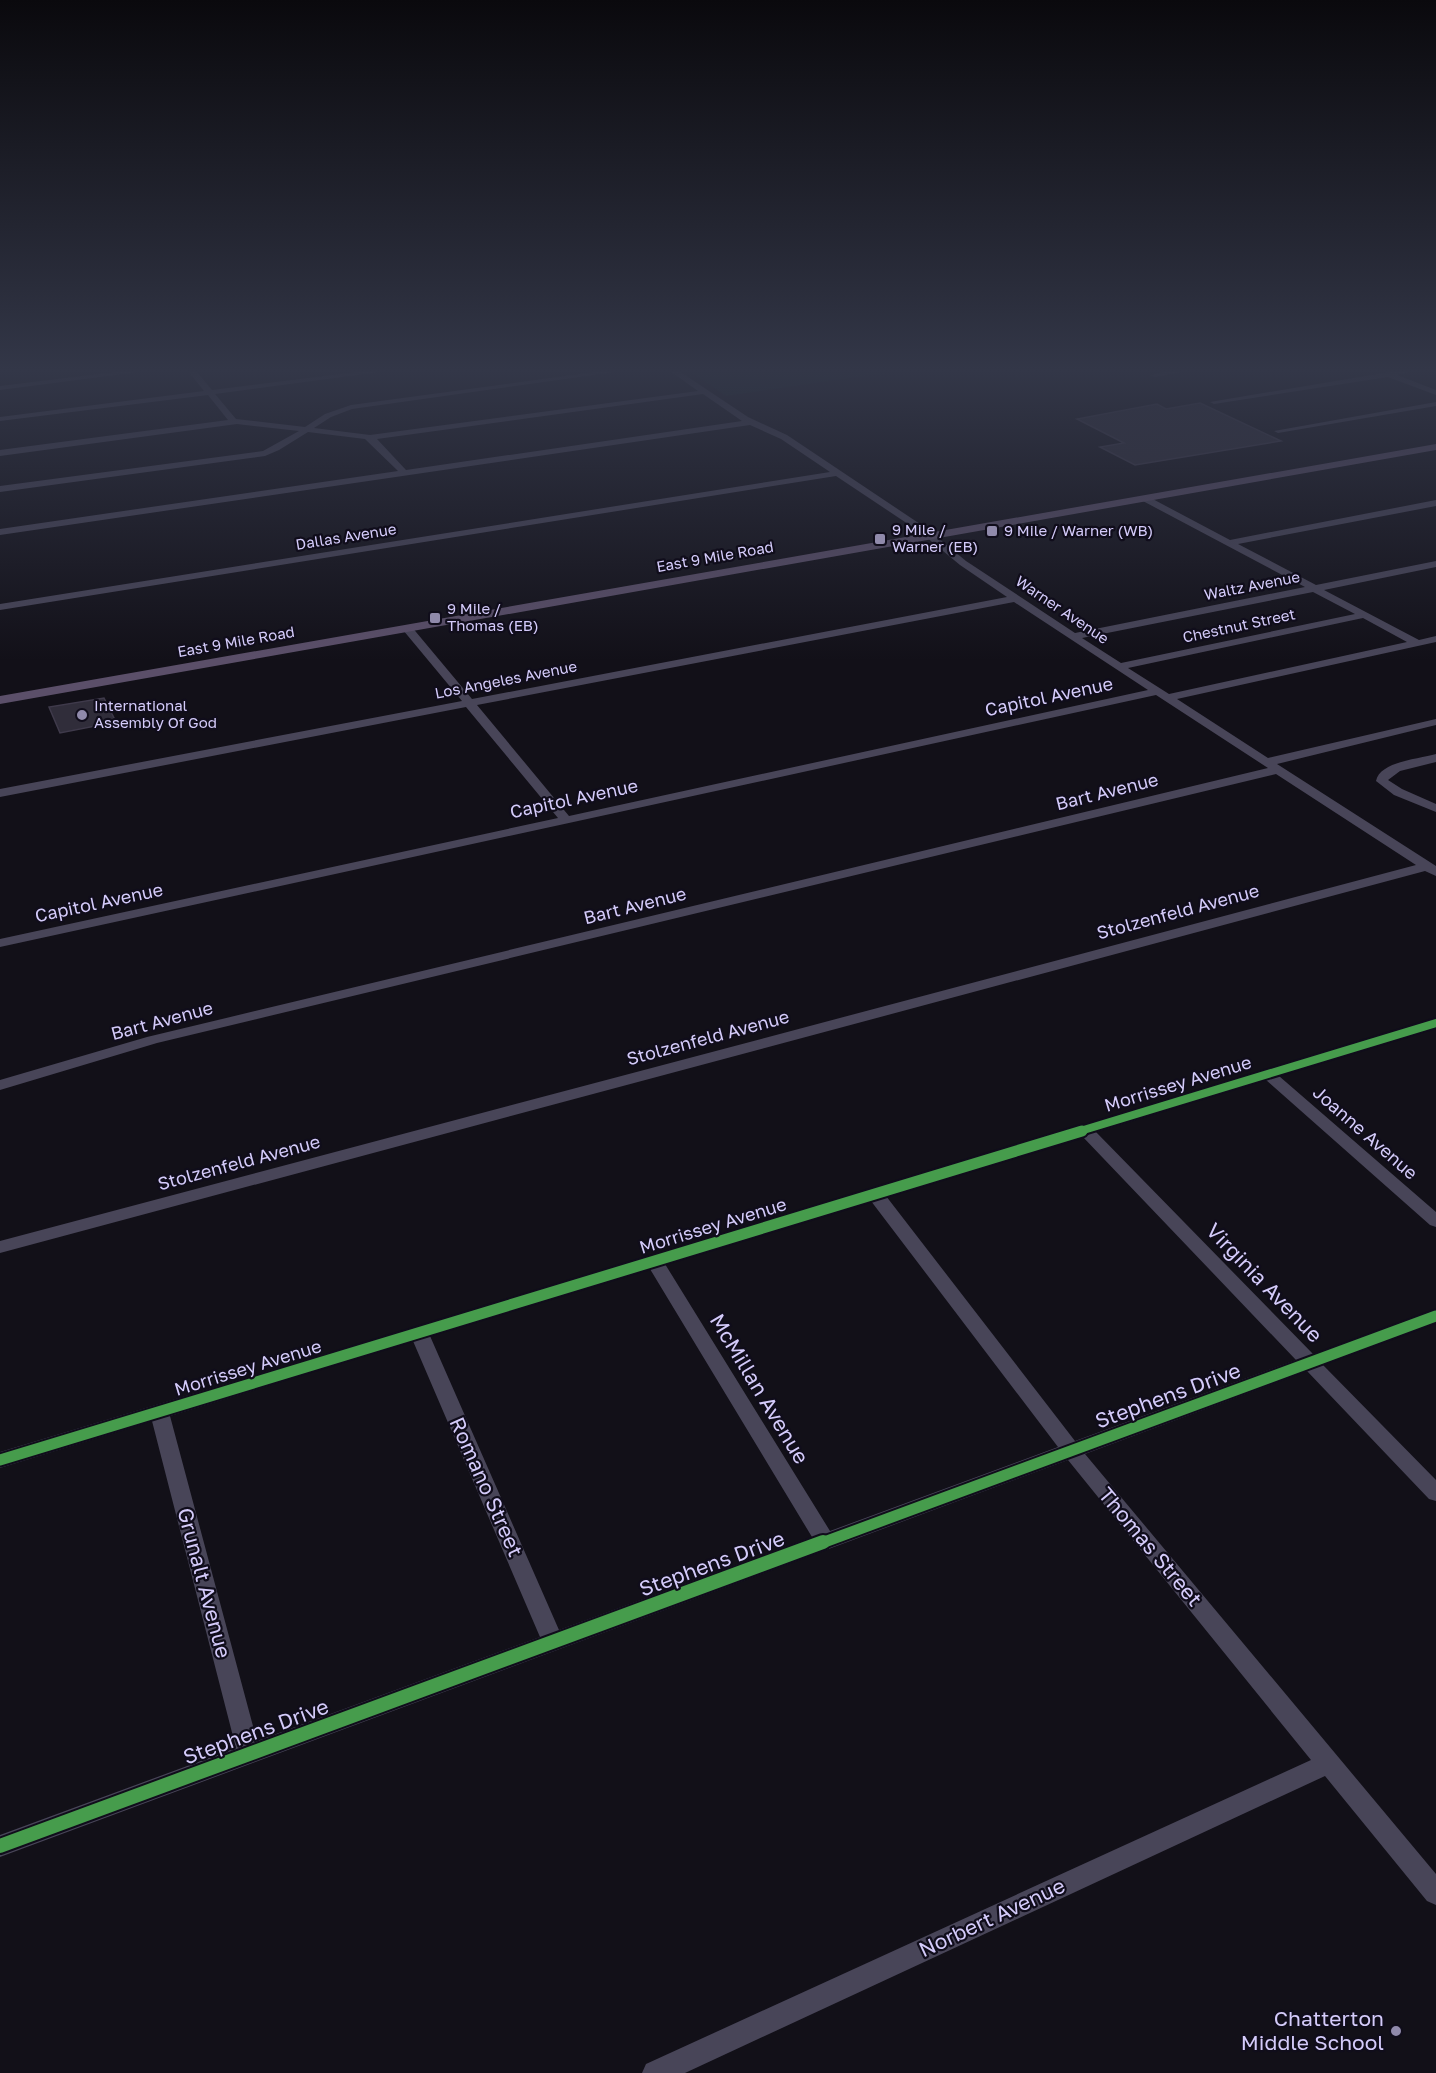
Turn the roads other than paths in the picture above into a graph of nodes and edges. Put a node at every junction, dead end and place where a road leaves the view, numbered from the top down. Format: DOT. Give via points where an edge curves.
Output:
graph roads {
  1 [pos="156,468"];
  2 [pos="400,468"];
  3 [pos="434,468"];
  4 [pos="830,468"];
  5 [pos="1317,468"];
  6 [pos="404,472"];
  7 [pos="838,473"];
  8 [pos="0,489"];
  9 [pos="1144,498"];
  10 [pos="1436,503"];
  11 [pos="0,532"];
  12 [pos="930,536"];
  13 [pos="1228,543"];
  14 [pos="1436,564"];
  15 [pos="1314,588"];
  16 [pos="1017,598"];
  17 [pos="0,607"];
  18 [pos="1365,615"];
  19 [pos="407,628"];
  20 [pos="1073,637"];
  21 [pos="1436,639"];
  22 [pos="1417,643"];
  23 [pos="1118,667"];
  24 [pos="1161,695"];
  25 [pos="0,700"];
  26 [pos="470,702"];
  27 [pos="1436,722"];
  28 [pos="1436,758"];
  29 [pos="1274,766"];
  30 [pos="0,793"];
  31 [pos="1436,808"];
  32 [pos="566,820"];
  33 [pos="1431,869"];
  34 [pos="0,943"];
  35 [pos="1436,1023"];
  36 [pos="1268,1074"];
  37 [pos="0,1085"];
  38 [pos="1084,1130"];
  39 [pos="875,1194"];
  40 [pos="1436,1221"];
  41 [pos="0,1247"];
  42 [pos="654,1261"];
  43 [pos="1436,1316"];
  44 [pos="419,1333"];
  45 [pos="1309,1363"];
  46 [pos="159,1412"];
  47 [pos="1071,1451"];
  48 [pos="0,1460"];
  49 [pos="1436,1493"];
  50 [pos="826,1542"];
  51 [pos="553,1642"];
  52 [pos="249,1754"];
  53 [pos="1329,1763"];
  54 [pos="0,1846"];
  55 [pos="1436,1893"];
  56 [pos="655,2073"];
  1 -- 8 [label="street"];
  2 -- 6 [label="street"];
  3 -- 6 [label="street"];
  4 -- 7 [label="street, Warner Avenue"];
  5 -- 9 [label="main road, East 9 Mile Road"];
  6 -- 11 [label="street"];
  7 -- 12 [label="street, Warner Avenue"];
  7 -- 17 [label="street, Dallas Avenue"];
  9 -- 12 [label="main road, East 9 Mile Road"];
  9 -- 13 [label="street"];
  10 -- 13 [label="street"];
  12 -- 16 [label="street, Warner Avenue"];
  12 -- 19 [label="main road, East 9 Mile Road"];
  13 -- 15 [label="street"];
  14 -- 15 [label="street, Waltz Avenue"];
  15 -- 18 [label="street"];
  15 -- 20 [label="street, Waltz Avenue"];
  16 -- 20 [label="street, Warner Avenue"];
  16 -- 26 [label="street, Los Angeles Avenue"];
  18 -- 22 [label="street"];
  18 -- 23 [label="street, Chestnut Street"];
  19 -- 25 [label="main road, East 9 Mile Road"];
  19 -- 26 [label="street"];
  20 -- 23 [label="street, Warner Avenue"];
  21 -- 22 [label="street, Capitol Avenue"];
  22 -- 24 [label="street, Capitol Avenue"];
  23 -- 24 [label="street, Warner Avenue"];
  24 -- 29 [label="street, Warner Avenue"];
  24 -- 32 [label="street, Capitol Avenue"];
  26 -- 30 [label="street, Los Angeles Avenue"];
  26 -- 32 [label="street"];
  27 -- 29 [label="street, Bart Avenue"];
  28 -- 31 [label="street" via="1387,771 1382,781"];
  29 -- 33 [label="street, Warner Avenue"];
  29 -- 37 [label="street, Bart Avenue" via="164,1038"];
  32 -- 34 [label="street, Capitol Avenue"];
  33 -- 41 [label="street, Stolzenfeld Avenue"];
  35 -- 36 [label="street, Morrissey Avenue"];
  36 -- 38 [label="street, Morrissey Avenue"];
  36 -- 40 [label="street, Joanne Avenue"];
  38 -- 39 [label="street, Morrissey Avenue"];
  38 -- 45 [label="street, Virginia Avenue"];
  39 -- 42 [label="street, Morrissey Avenue"];
  39 -- 47 [label="street, Thomas Street"];
  42 -- 44 [label="street, Morrissey Avenue"];
  42 -- 50 [label="street, McMillan Avenue"];
  43 -- 45 [label="street, Stephens Drive"];
  44 -- 46 [label="street, Morrissey Avenue"];
  44 -- 51 [label="street, Romano Street"];
  45 -- 47 [label="street, Stephens Drive"];
  45 -- 49 [label="street, Virginia Avenue"];
  46 -- 48 [label="street, Morrissey Avenue"];
  46 -- 52 [label="street, Grunalt Avenue"];
  47 -- 50 [label="street, Stephens Drive"];
  47 -- 53 [label="street, Thomas Street"];
  50 -- 51 [label="street, Stephens Drive"];
  51 -- 52 [label="street, Stephens Drive"];
  52 -- 54 [label="street, Stephens Drive"];
  53 -- 55 [label="street, Thomas Street"];
  53 -- 56 [label="street, Norbert Avenue"];
}
